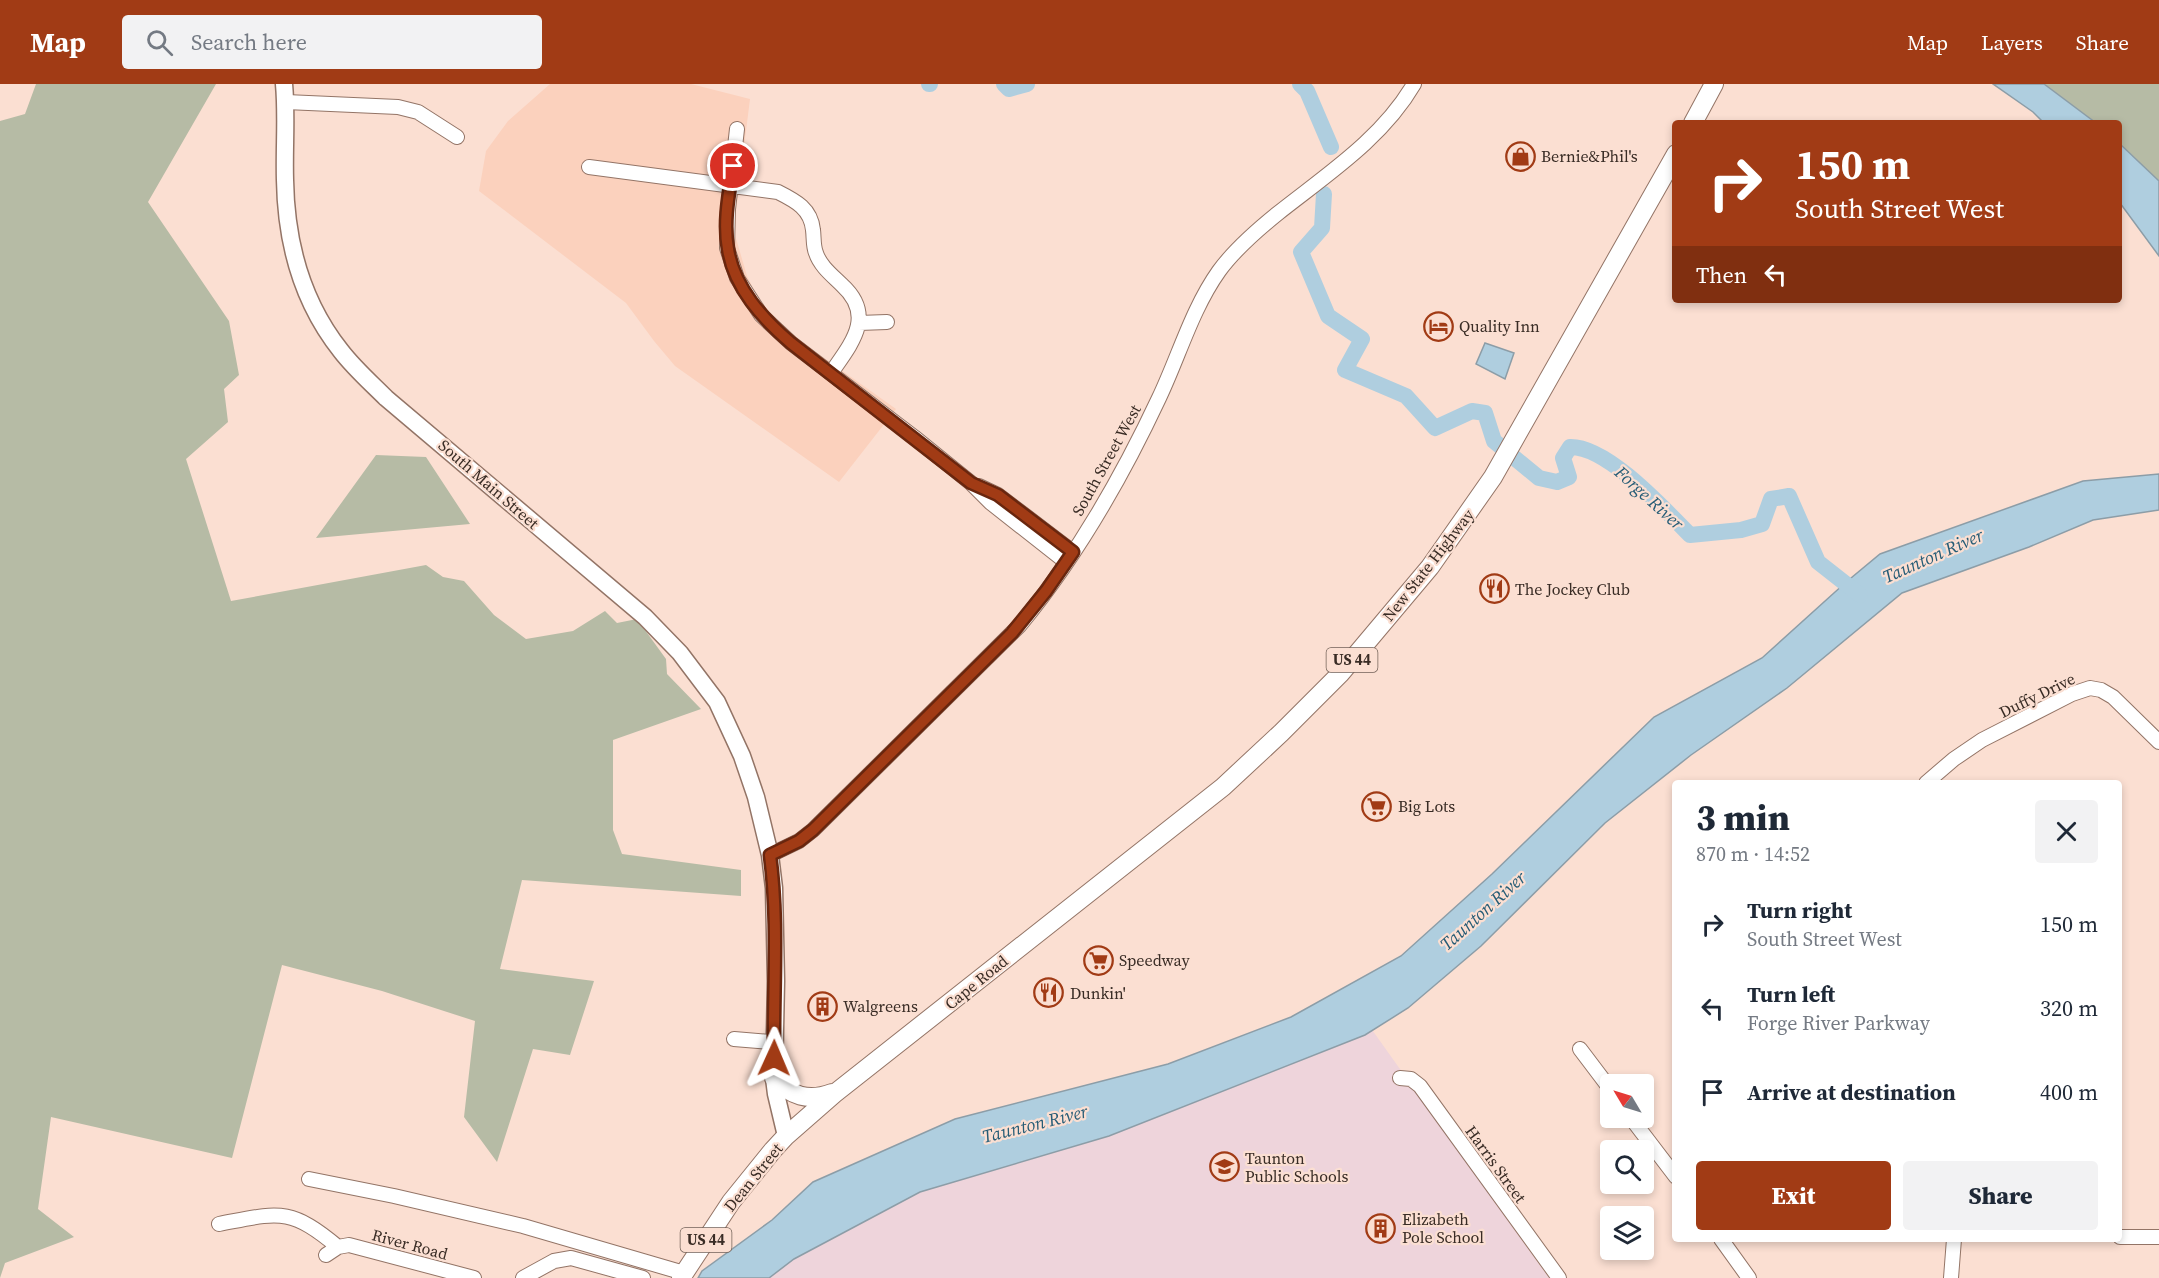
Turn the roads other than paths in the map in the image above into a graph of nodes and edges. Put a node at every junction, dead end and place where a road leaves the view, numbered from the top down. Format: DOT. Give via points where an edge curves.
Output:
graph roads {
  1 [pos="284,84"];
  2 [pos="1414,84"];
  3 [pos="1714,84"];
  4 [pos="286,102"];
  5 [pos="1695,120"];
  6 [pos="737,129"];
  7 [pos="457,137"];
  8 [pos="1672,161"];
  9 [pos="589,167"];
  10 [pos="730,185"];
  11 [pos="887,322"];
  12 [pos="859,323"];
  13 [pos="831,373"];
  14 [pos="1070,557"];
  15 [pos="2159,742"];
  16 [pos="1930,780"];
  17 [pos="770,855"];
  18 [pos="1083,896"];
  19 [pos="776,1001"];
  20 [pos="734,1039"];
  21 [pos="770,1042"];
  22 [pos="1580,1049"];
  23 [pos="1600,1075"];
  24 [pos="774,1078"];
  25 [pos="1400,1078"];
  26 [pos="844,1087"];
  27 [pos="1639,1128"];
  28 [pos="786,1136"];
  29 [pos="1672,1172"];
  30 [pos="309,1179"];
  31 [pos="219,1224"];
  32 [pos="2159,1237"];
  33 [pos="2122,1238"];
  34 [pos="1723,1242"];
  35 [pos="1954,1242"];
  36 [pos="683,1275"];
  37 [pos="474,1278"];
  38 [pos="523,1278"];
  39 [pos="643,1278"];
  40 [pos="1559,1278"];
  41 [pos="1749,1278"];
  42 [pos="1951,1278"];
  1 -- 4 [label="main road, South Main Street"];
  2 -- 14 [label="street, South Street West" via="1374,135 1258,229 1219,270 1145,427"];
  3 -- 5 [label="highway"];
  4 -- 7 [label="street" via="398,107 418,112"];
  4 -- 17 [label="main road, South Main Street" via="289,234 302,280 323,325 342,353 386,398 645,617 697,673 733,733 756,797"];
  6 -- 10 [label="street"];
  8 -- 18 [label="highway, New State Highway / US 44" via="1500,466 1420,580 1367,644 1275,739 1222,787"];
  9 -- 10 [label="street"];
  10 -- 12 [label="street" via="778,192 805,209 812,219 816,253 848,290"];
  10 -- 13 [label="street" via="726,236 737,278 765,319"];
  11 -- 12 [label="street"];
  12 -- 13 [label="street" via="856,337"];
  13 -- 14 [label="street" via="971,483 991,504"];
  14 -- 17 [label="street, South Street West" via="1029,614 996,650 813,830"];
  15 -- 16 [label="street, Duffy Drive" via="2113,697 2090,688 1982,740"];
  17 -- 19 [label="main road, Dean Street"];
  18 -- 26 [label="highway, Cape Road / US 44"];
  19 -- 21 [label="main road, Dean Street"];
  19 -- 24 [label="main road, Dean Street"];
  20 -- 21 [label="street"];
  21 -- 28 [label="main road, Dean Street" via="767,1106 769,1115"];
  22 -- 23 [label="street"];
  24 -- 26 [label="highway" via="785,1090 806,1098 822,1097"];
  24 -- 28 [label="main road, Dean Street"];
  25 -- 40 [label="street, Harris Street" via="1419,1086"];
  26 -- 28 [label="highway, Cape Road / US 44"];
  27 -- 29 [label="street"];
  28 -- 36 [label="highway, Dean Street / US 44" via="731,1202"];
  30 -- 36 [label="street" via="523,1226"];
  31 -- 37 [label="street, River Road" via="262,1216 295,1217 308,1224 332,1251 349,1245"];
  32 -- 33 [label="street"];
  34 -- 41 [label="street"];
  35 -- 42 [label="street"];
  38 -- 39 [label="street" via="554,1261 571,1258"];
}
